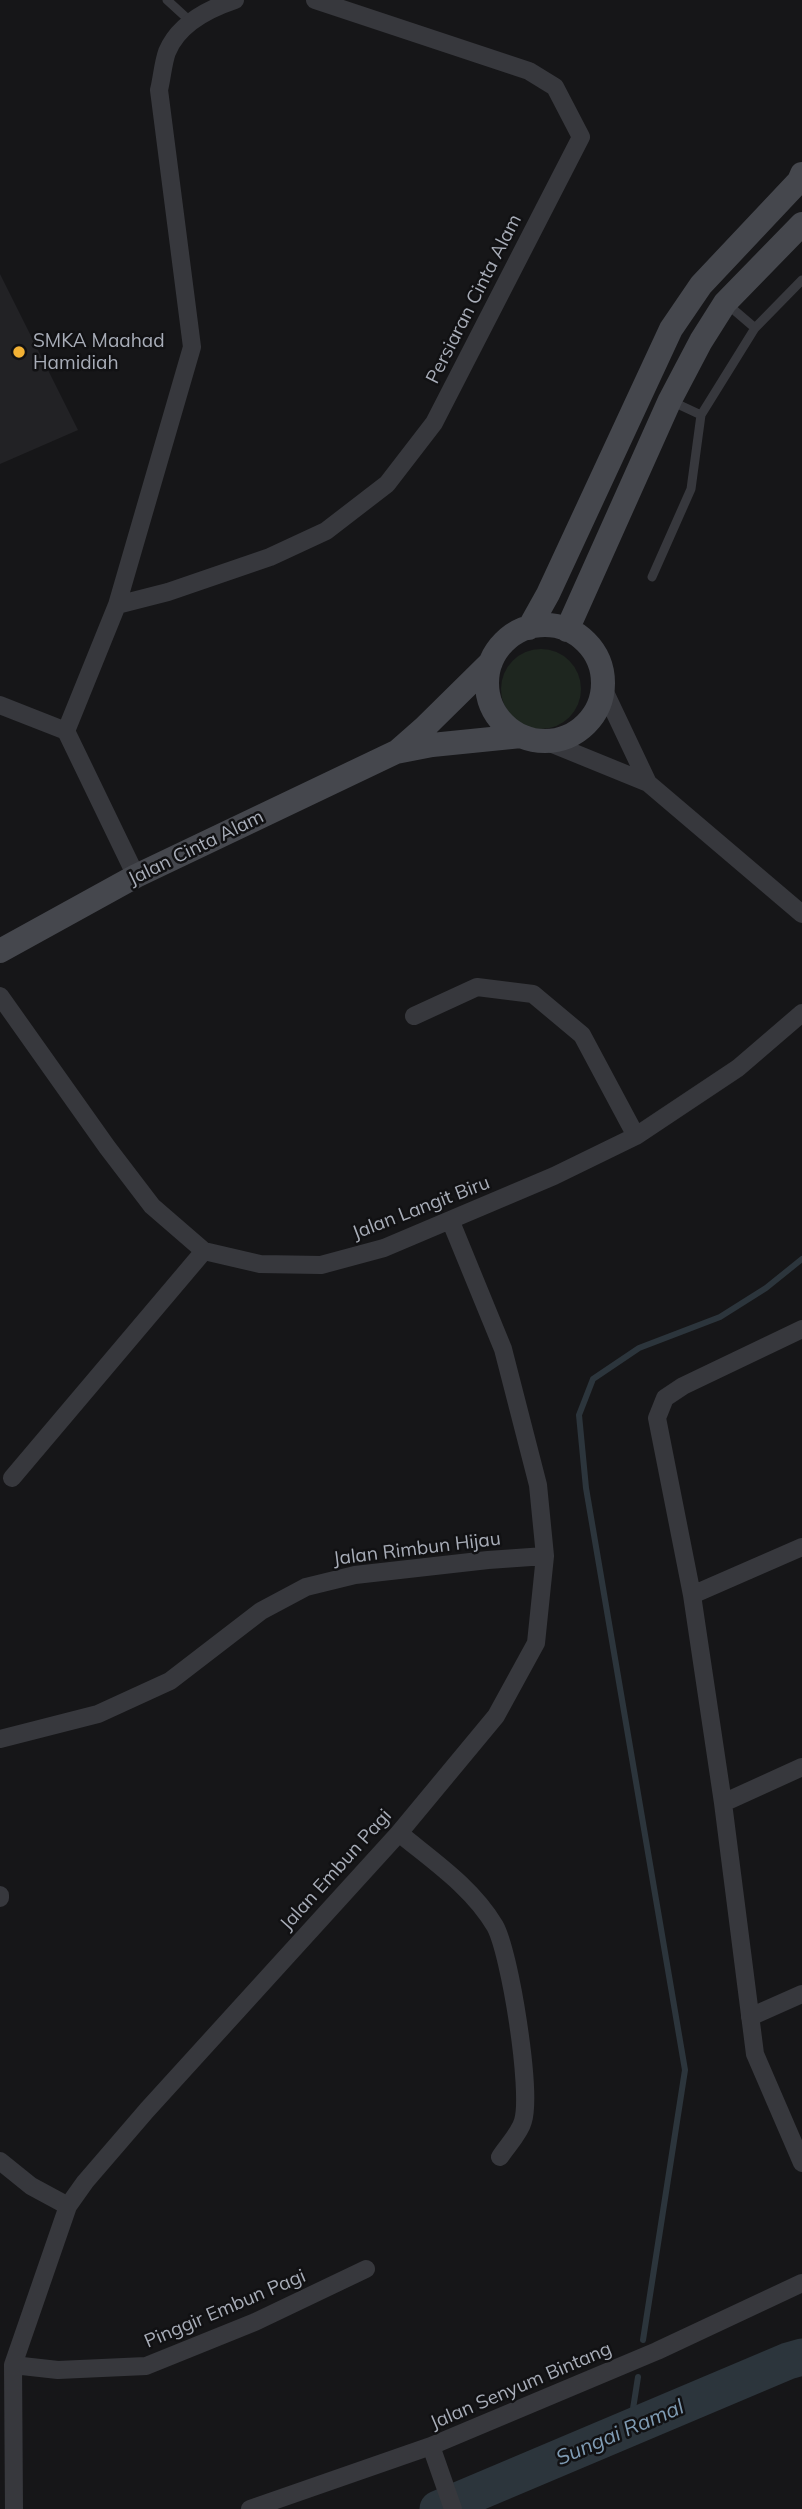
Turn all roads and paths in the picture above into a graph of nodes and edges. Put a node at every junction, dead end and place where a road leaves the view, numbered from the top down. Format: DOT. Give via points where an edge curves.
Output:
graph roads {
  1 [pos="167,0"];
  2 [pos="235,0"];
  3 [pos="315,0"];
  4 [pos="190,21"];
  5 [pos="802,174"];
  6 [pos="802,224"];
  7 [pos="802,280"];
  8 [pos="726,303"];
  9 [pos="755,328"];
  10 [pos="670,400"];
  11 [pos="701,415"];
  12 [pos="652,577"];
  13 [pos="117,605"];
  14 [pos="529,628"];
  15 [pos="567,630"];
  16 [pos="491,662"];
  17 [pos="603,688"];
  18 [pos="0,705"];
  19 [pos="66,731"];
  20 [pos="521,736"];
  21 [pos="545,741"];
  22 [pos="396,752"];
  23 [pos="648,783"];
  24 [pos="136,876"];
  25 [pos="802,914"];
  26 [pos="0,951"];
  27 [pos="0,996"];
  28 [pos="802,1013"];
  29 [pos="414,1016"];
  30 [pos="636,1136"];
  31 [pos="451,1222"];
  32 [pos="204,1251"];
  33 [pos="802,1329"];
  34 [pos="12,1478"];
  35 [pos="802,1547"];
  36 [pos="545,1556"];
  37 [pos="692,1595"];
  38 [pos="0,1739"];
  39 [pos="802,1768"];
  40 [pos="723,1803"];
  41 [pos="399,1833"];
  42 [pos="802,1994"];
  43 [pos="750,2017"];
  44 [pos="500,2157"];
  45 [pos="0,2161"];
  46 [pos="802,2163"];
  47 [pos="68,2206"];
  48 [pos="366,2269"];
  49 [pos="802,2283"];
  50 [pos="13,2365"];
  51 [pos="431,2446"];
  52 [pos="450,2501"];
  53 [pos="15,2509"];
  54 [pos="250,2509"];
  1 -- 4 [label="lane"];
  2 -- 4 [label="street"];
  3 -- 13 [label="street, Persiaran Cinta Alam" via="529,72 555,87 581,138 434,423 387,484 326,531 270,557"];
  4 -- 13 [label="street" via="168,51 159,90 192,347"];
  5 -- 14 [label="street" via="701,285 671,329"];
  6 -- 8 [label="street"];
  7 -- 9 [label="lane"];
  8 -- 9 [label="lane"];
  8 -- 10 [label="street"];
  9 -- 11 [label="lane"];
  10 -- 11 [label="lane"];
  10 -- 15 [label="street"];
  11 -- 12 [label="lane" via="691,489"];
  13 -- 19 [label="street"];
  14 -- 15 [label="street"];
  14 -- 16 [label="street" via="506,640"];
  15 -- 17 [label="street" via="594,653"];
  16 -- 20 [label="street" via="487,691 491,705 508,729"];
  16 -- 22 [label="street, Jalan Cinta Alam"];
  17 -- 21 [label="street" via="589,721 569,736"];
  17 -- 23 [label="street"];
  18 -- 19 [label="street"];
  19 -- 24 [label="street"];
  20 -- 21 [label="street"];
  20 -- 22 [label="street, Jalan Cinta Alam"];
  21 -- 23 [label="street"];
  22 -- 24 [label="street, Jalan Cinta Alam"];
  23 -- 25 [label="street"];
  24 -- 26 [label="street, Jalan Cinta Alam"];
  27 -- 32 [label="street, Jalan Langit Biru" via="152,1206"];
  28 -- 30 [label="street, Jalan Langit Biru" via="738,1068"];
  29 -- 30 [label="street" via="477,987 533,994 582,1035"];
  30 -- 31 [label="street, Jalan Langit Biru"];
  31 -- 32 [label="street, Jalan Langit Biru" via="384,1248 321,1265 260,1264"];
  31 -- 36 [label="street, Jalan Embun Pagi" via="503,1349 538,1485"];
  32 -- 34 [label="street"];
  33 -- 37 [label="street" via="683,1385 665,1398 657,1418"];
  35 -- 37 [label="street"];
  36 -- 38 [label="street, Jalan Rimbun Hijau" via="355,1575 306,1587 261,1611 170,1681 98,1714"];
  36 -- 41 [label="street, Jalan Embun Pagi" via="536,1643 496,1716"];
  37 -- 40 [label="street"];
  39 -- 40 [label="street"];
  40 -- 43 [label="street"];
  41 -- 44 [label="street" via="472,1894 496,1928 510,1973 525,2086 523,2122"];
  41 -- 47 [label="street, Jalan Embun Pagi" via="147,2110"];
  42 -- 43 [label="street"];
  43 -- 46 [label="street" via="755,2054"];
  45 -- 47 [label="street" via="31,2186"];
  47 -- 50 [label="street, Jalan Embun Pagi"];
  48 -- 50 [label="street, Pinggir Embun Pagi" via="255,2322 146,2366 58,2370"];
  49 -- 51 [label="street, Jalan Senyum Bintang" via="657,2351"];
  50 -- 53 [label="street, Jalan Embun Pagi"];
  51 -- 52 [label="street"];
  51 -- 54 [label="street, Jalan Senyum Bintang"];
}
